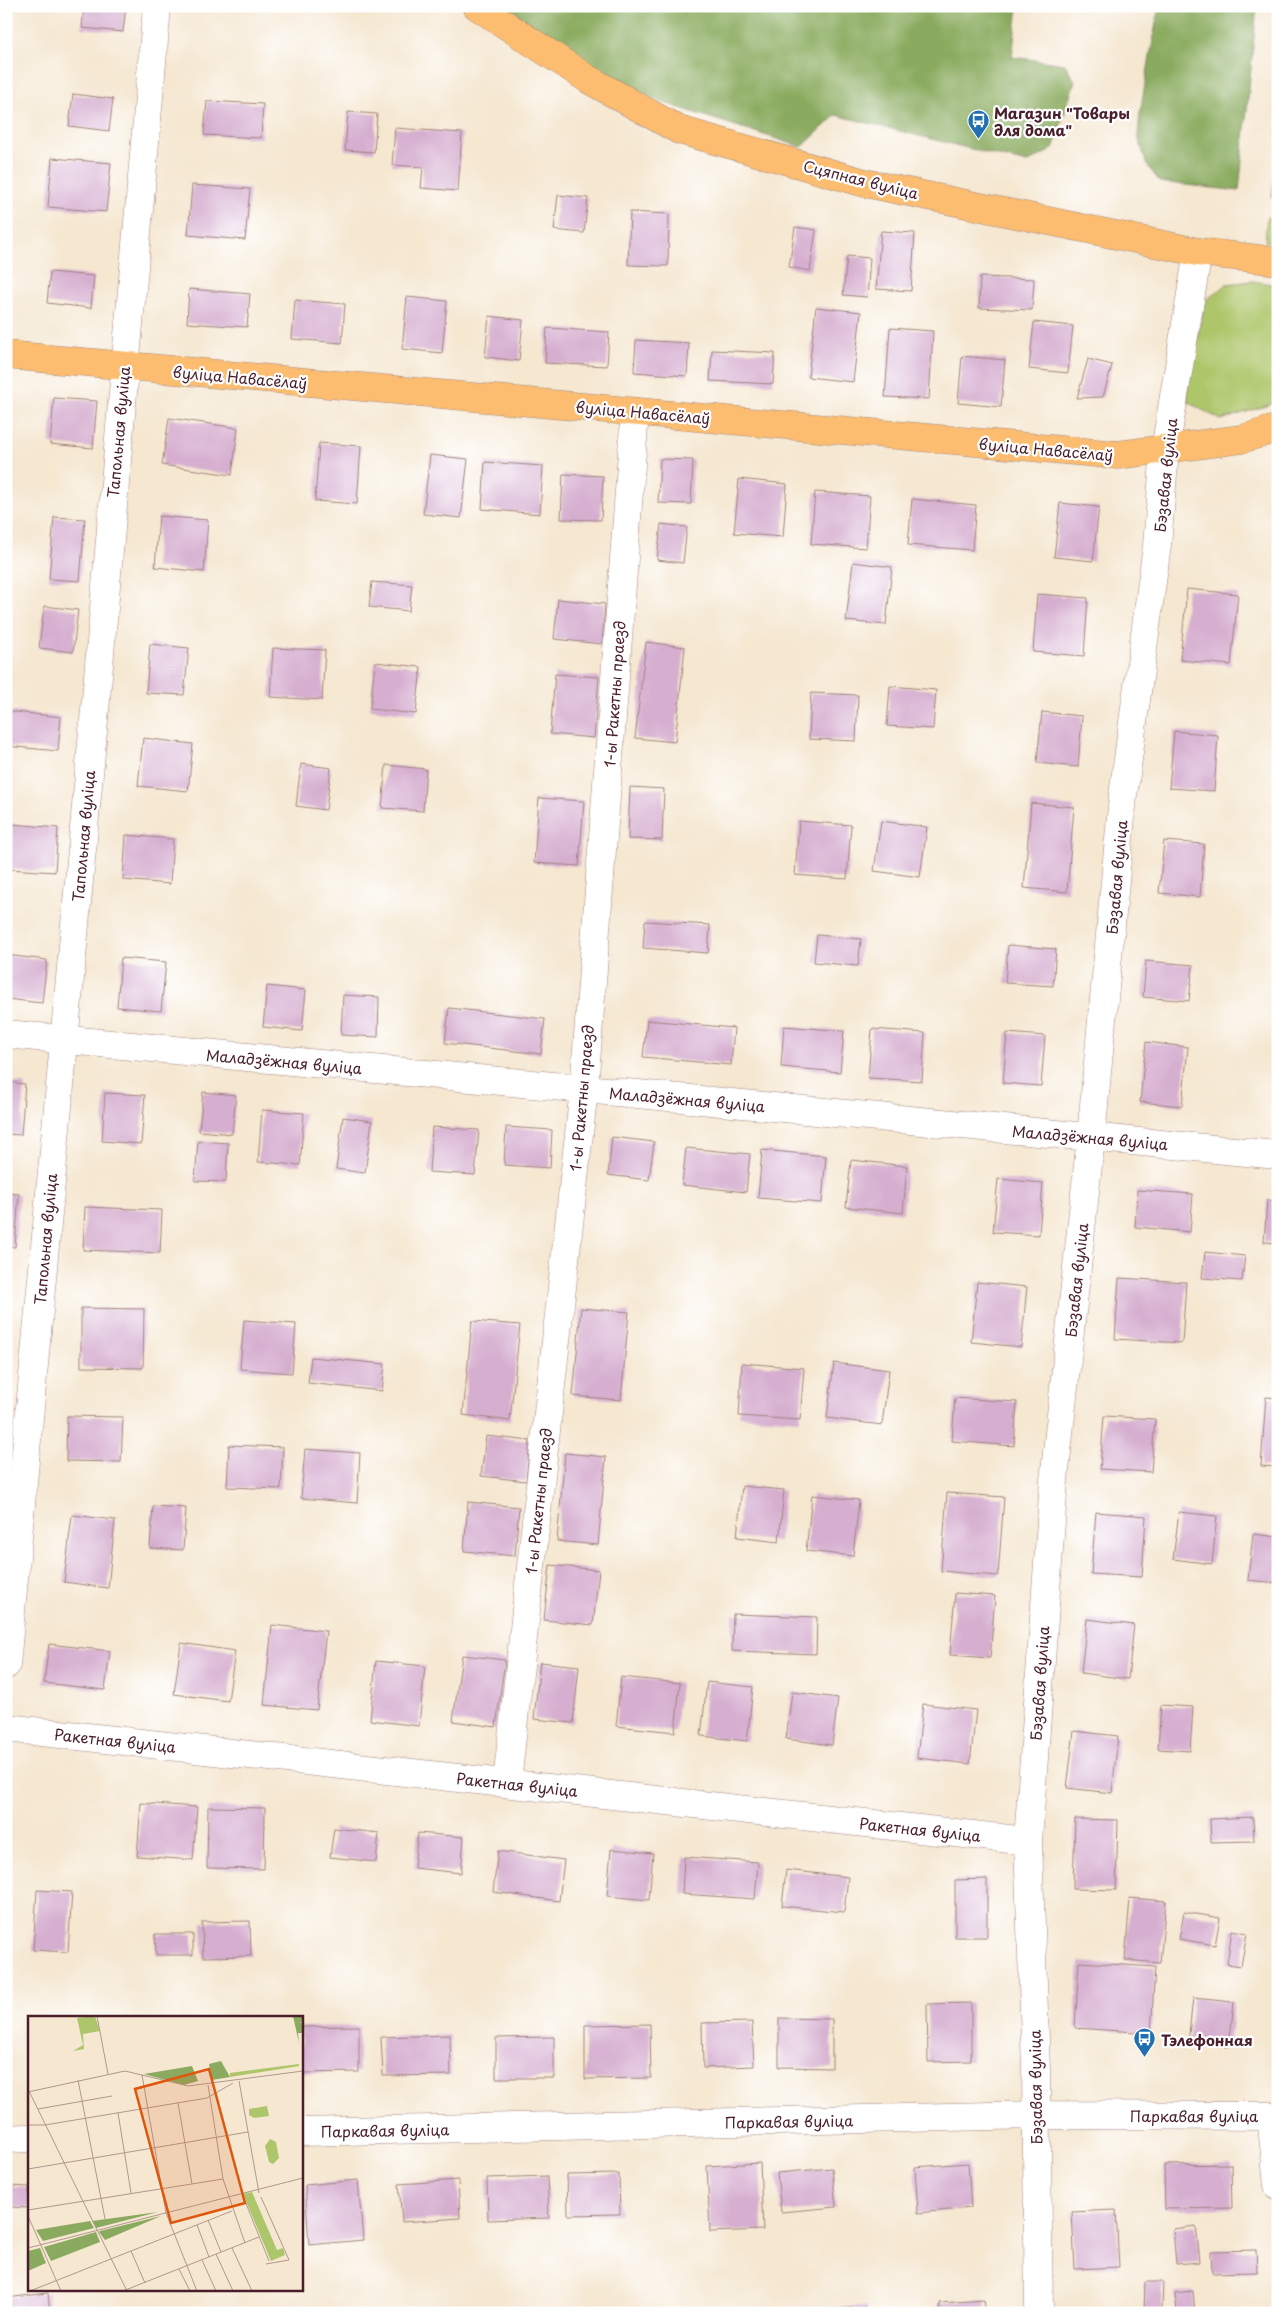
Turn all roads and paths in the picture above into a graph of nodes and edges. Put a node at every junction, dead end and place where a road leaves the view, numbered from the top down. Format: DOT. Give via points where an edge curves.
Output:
graph roads {
  1 [pos="157,6"];
  2 [pos="477,6"];
  3 [pos="1198,252"];
  4 [pos="1278,261"];
  5 [pos="6,355"];
  6 [pos="124,367"];
  7 [pos="635,412"];
  8 [pos="1278,428"];
  9 [pos="1165,450"];
  10 [pos="6,1034"];
  11 [pos="64,1040"];
  12 [pos="584,1089"];
  13 [pos="1091,1137"];
  14 [pos="1278,1155"];
  15 [pos="6,1665"];
  16 [pos="6,1728"];
  17 [pos="507,1782"];
  18 [pos="1028,1841"];
  19 [pos="1036,2115"];
  20 [pos="1274,2116"];
  21 [pos="302,2132"];
  22 [pos="28,2138"];
  23 [pos="6,2139"];
  24 [pos="1278,2185"];
  25 [pos="1039,2313"];
  1 -- 6 [label="street, Тапольная вуліца"];
  2 -- 3 [label="main road, Сцяпная вуліца" via="588,79 678,130 865,183"];
  3 -- 4 [label="main road, Сцяпная вуліца"];
  3 -- 9 [label="street, Бэзавая вуліца"];
  5 -- 6 [label="main road, вуліца Навасёлаў"];
  6 -- 7 [label="main road, вуліца Навасёлаў"];
  6 -- 11 [label="street, Тапольная вуліца"];
  7 -- 9 [label="main road, вуліца Навасёлаў" via="1118,455"];
  7 -- 12 [label="street, 1-ы Ракетны праезд"];
  8 -- 9 [label="main road, вуліца Навасёлаў" via="1242,439"];
  9 -- 13 [label="street, Бэзавая вуліца" via="1157,544 1124,796"];
  10 -- 11 [label="street, Маладзёжная вуліца"];
  11 -- 12 [label="street, Маладзёжная вуліца"];
  11 -- 15 [label="street, Тапольная вуліца"];
  12 -- 13 [label="street, Маладзёжная вуліца"];
  12 -- 17 [label="street, 1-ы Ракетны праезд"];
  13 -- 14 [label="street, Маладзёжная вуліца"];
  13 -- 18 [label="street, Бэзавая вуліца" via="1054,1480"];
  16 -- 17 [label="street, Ракетная вуліца"];
  17 -- 18 [label="street, Ракетная вуліца"];
  18 -- 19 [label="street, Бэзавая вуліца"];
  19 -- 20 [label="street, Паркавая вуліца"];
  19 -- 21 [label="street, Паркавая вуліца"];
  19 -- 25 [label="street, Бэзавая вуліца"];
  20 -- 24 [label="street"];
  22 -- 23 [label="street"];
}
